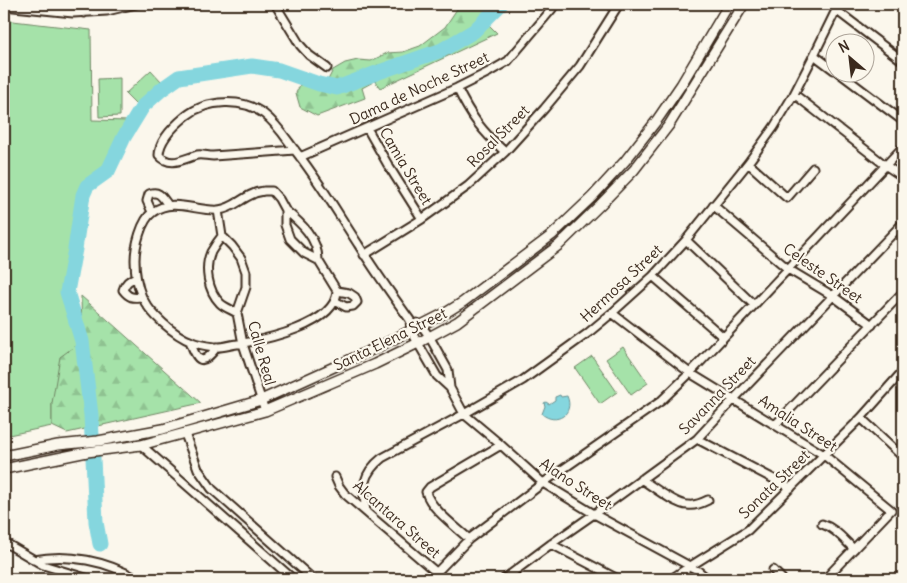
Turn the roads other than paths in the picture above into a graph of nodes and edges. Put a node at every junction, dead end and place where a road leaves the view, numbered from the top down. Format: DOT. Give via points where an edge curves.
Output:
graph roads {
  1 [pos="86,4"];
  2 [pos="136,4"];
  3 [pos="275,4"];
  4 [pos="555,4"];
  5 [pos="619,4"];
  6 [pos="729,4"];
  7 [pos="744,4"];
  8 [pos="4,6"];
  9 [pos="108,7"];
  10 [pos="837,7"];
  11 [pos="84,13"];
  12 [pos="814,55"];
  13 [pos="824,62"];
  14 [pos="903,62"];
  15 [pos="327,68"];
  16 [pos="851,82"];
  17 [pos="457,88"];
  18 [pos="794,94"];
  19 [pos="903,121"];
  20 [pos="367,128"];
  21 [pos="903,147"];
  22 [pos="295,150"];
  23 [pos="505,152"];
  24 [pos="300,157"];
  25 [pos="748,163"];
  26 [pos="885,165"];
  27 [pos="813,168"];
  28 [pos="903,177"];
  29 [pos="168,204"];
  30 [pos="713,205"];
  31 [pos="218,210"];
  32 [pos="285,210"];
  33 [pos="152,212"];
  34 [pos="422,219"];
  35 [pos="903,223"];
  36 [pos="222,236"];
  37 [pos="686,240"];
  38 [pos="364,255"];
  39 [pos="318,260"];
  40 [pos="788,269"];
  41 [pos="653,276"];
  42 [pos="136,277"];
  43 [pos="337,291"];
  44 [pos="903,292"];
  45 [pos="833,296"];
  46 [pos="142,297"];
  47 [pos="335,301"];
  48 [pos="754,305"];
  49 [pos="237,313"];
  50 [pos="612,313"];
  51 [pos="410,320"];
  52 [pos="422,325"];
  53 [pos="872,325"];
  54 [pos="411,331"];
  55 [pos="429,336"];
  56 [pos="723,337"];
  57 [pos="190,342"];
  58 [pos="418,343"];
  59 [pos="242,344"];
  60 [pos="217,347"];
  61 [pos="903,371"];
  62 [pos="690,373"];
  63 [pos="450,388"];
  64 [pos="734,399"];
  65 [pos="261,400"];
  66 [pos="265,411"];
  67 [pos="464,414"];
  68 [pos="861,418"];
  69 [pos="776,424"];
  70 [pos="185,434"];
  71 [pos="697,439"];
  72 [pos="140,445"];
  73 [pos="501,445"];
  74 [pos="100,446"];
  75 [pos="87,448"];
  76 [pos="824,454"];
  77 [pos="4,456"];
  78 [pos="903,457"];
  79 [pos="4,468"];
  80 [pos="335,477"];
  81 [pos="642,480"];
  82 [pos="543,483"];
  83 [pos="791,488"];
  84 [pos="708,500"];
  85 [pos="366,511"];
  86 [pos="594,514"];
  87 [pos="822,524"];
  88 [pos="469,538"];
  89 [pos="4,542"];
  90 [pos="551,544"];
  91 [pos="854,549"];
  92 [pos="34,560"];
  93 [pos="689,567"];
  94 [pos="773,570"];
  95 [pos="437,572"];
  96 [pos="514,577"];
  97 [pos="89,579"];
  98 [pos="137,579"];
  99 [pos="293,579"];
  100 [pos="314,579"];
  101 [pos="444,579"];
  102 [pos="504,579"];
  103 [pos="618,579"];
  104 [pos="671,579"];
  105 [pos="708,579"];
  106 [pos="782,579"];
  107 [pos="825,579"];
  1 -- 11 [label="street"];
  2 -- 9 [label="street"];
  3 -- 15 [label="street" via="300,45"];
  4 -- 17 [label="street, Dama de Noche Street" via="508,61"];
  5 -- 23 [label="street, Rosal Street" via="580,66"];
  6 -- 52 [label="street, Santa Elena Street" via="657,120 592,197 552,234 463,302"];
  7 -- 55 [label="street, Santa Elena Street" via="669,125 634,170 600,206 559,245 474,310"];
  8 -- 11 [label="street"];
  9 -- 11 [label="street"];
  10 -- 12 [label="street, Hermosa Street"];
  10 -- 14 [label="street"];
  12 -- 13 [label="street"];
  12 -- 18 [label="street, Hermosa Street"];
  16 -- 19 [label="street"];
  17 -- 20 [label="street, Dama de Noche Street"];
  17 -- 23 [label="street" via="476,122"];
  18 -- 25 [label="street, Hermosa Street"];
  18 -- 26 [label="street"];
  20 -- 24 [label="street, Dama de Noche Street"];
  20 -- 34 [label="street, Camia Street"];
  21 -- 26 [label="street"];
  22 -- 22 [label="street" via="264,114 246,104 226,102 190,112 174,126 159,155 162,160 176,163 202,154"];
  22 -- 24 [label="street"];
  23 -- 34 [label="street, Rosal Street" via="468,186"];
  24 -- 38 [label="street"];
  25 -- 27 [label="street" via="787,198"];
  25 -- 30 [label="street, Hermosa Street"];
  26 -- 28 [label="street"];
  26 -- 40 [label="street"];
  29 -- 31 [label="street"];
  29 -- 33 [label="street"];
  29 -- 33 [label="street" via="158,193 149,194 147,201"];
  30 -- 37 [label="street, Hermosa Street"];
  30 -- 40 [label="street, Celeste Street"];
  31 -- 32 [label="street" via="232,207 264,191 272,192"];
  31 -- 36 [label="street"];
  32 -- 39 [label="street" via="314,240"];
  32 -- 39 [label="street" via="285,226 290,239 304,253"];
  33 -- 42 [label="street" via="138,239"];
  34 -- 38 [label="street, Rosal Street"];
  35 -- 45 [label="street, Savanna Street"];
  36 -- 49 [label="street, Calle Real" via="241,258 246,272 246,287"];
  36 -- 49 [label="street, Calle Real" via="211,252 207,272 211,289 220,303"];
  37 -- 41 [label="street, Hermosa Street"];
  37 -- 48 [label="street"];
  38 -- 51 [label="street"];
  39 -- 43 [label="street"];
  40 -- 45 [label="street, Celeste Street"];
  40 -- 48 [label="street"];
  41 -- 50 [label="street, Hermosa Street"];
  41 -- 56 [label="street"];
  42 -- 46 [label="street"];
  42 -- 46 [label="street" via="129,280 123,290 134,298"];
  43 -- 47 [label="street"];
  43 -- 47 [label="street" via="349,293 357,302 346,307"];
  44 -- 53 [label="street"];
  45 -- 53 [label="street, Celeste Street"];
  45 -- 64 [label="street, Savanna Street"];
  46 -- 57 [label="street" via="162,322"];
  47 -- 59 [label="street" via="329,310 295,330"];
  48 -- 56 [label="street"];
  49 -- 59 [label="street, Calle Real"];
  50 -- 62 [label="street, Amalia Street"];
  50 -- 67 [label="street, Hermosa Street" via="523,380"];
  51 -- 52 [label="street"];
  51 -- 54 [label="street"];
  52 -- 54 [label="street, Santa Elena Street"];
  52 -- 55 [label="street"];
  53 -- 69 [label="street"];
  54 -- 58 [label="street"];
  54 -- 65 [label="street, Santa Elena Street"];
  55 -- 58 [label="street, Santa Elena Street"];
  55 -- 63 [label="street" via="448,370"];
  56 -- 62 [label="street"];
  57 -- 60 [label="street"];
  57 -- 60 [label="street" via="195,356 204,360"];
  58 -- 63 [label="street" via="437,376"];
  58 -- 66 [label="street, Santa Elena Street"];
  59 -- 60 [label="street"];
  59 -- 65 [label="street, Calle Real"];
  61 -- 68 [label="street, Sonata Street"];
  62 -- 64 [label="street, Amalia Street"];
  62 -- 82 [label="street" via="649,410"];
  63 -- 67 [label="street, Alano Street"];
  64 -- 69 [label="street, Amalia Street"];
  64 -- 71 [label="street, Savanna Street"];
  65 -- 66 [label="street, Calle Real"];
  65 -- 74 [label="street, Santa Elena Street"];
  66 -- 70 [label="street, Santa Elena Street"];
  67 -- 73 [label="street, Alano Street"];
  67 -- 85 [label="street, Hermosa Street" via="373,465 364,487"];
  68 -- 76 [label="street, Sonata Street"];
  68 -- 78 [label="street"];
  69 -- 76 [label="street, Amalia Street"];
  70 -- 72 [label="street, Santa Elena Street"];
  70 -- 100 [label="street" via="198,469 212,489"];
  71 -- 81 [label="street, Savanna Street"];
  71 -- 83 [label="street"];
  72 -- 74 [label="street, Santa Elena Street"];
  72 -- 99 [label="street"];
  73 -- 82 [label="street, Alano Street"];
  73 -- 88 [label="street" via="426,492 433,506"];
  74 -- 75 [label="street, Santa Elena Street"];
  75 -- 77 [label="street, Santa Elena Street" via="58,445"];
  75 -- 79 [label="street, Santa Elena Street"];
  76 -- 83 [label="street, Sonata Street"];
  76 -- 91 [label="street, Amalia Street" via="891,510"];
  80 -- 85 [label="street, Alcantara Street" via="346,494"];
  81 -- 84 [label="street" via="680,504"];
  81 -- 86 [label="street, Savanna Street"];
  82 -- 86 [label="street, Alano Street"];
  82 -- 88 [label="street"];
  83 -- 93 [label="street, Sonata Street" via="748,530"];
  85 -- 95 [label="street, Alcantara Street"];
  86 -- 90 [label="street, Savanna Street"];
  86 -- 93 [label="street, Alano Street"];
  87 -- 91 [label="street" via="835,530"];
  88 -- 95 [label="street"];
  89 -- 92 [label="street"];
  90 -- 96 [label="street, Savanna Street"];
  90 -- 103 [label="street"];
  91 -- 107 [label="street"];
  92 -- 97 [label="street"];
  92 -- 98 [label="street" via="78,558 106,564"];
  93 -- 104 [label="street, Sonata Street"];
  93 -- 105 [label="street, Alano Street"];
  94 -- 106 [label="street"];
  95 -- 101 [label="street, Alcantara Street"];
  96 -- 102 [label="street, Savanna Street"];
}
